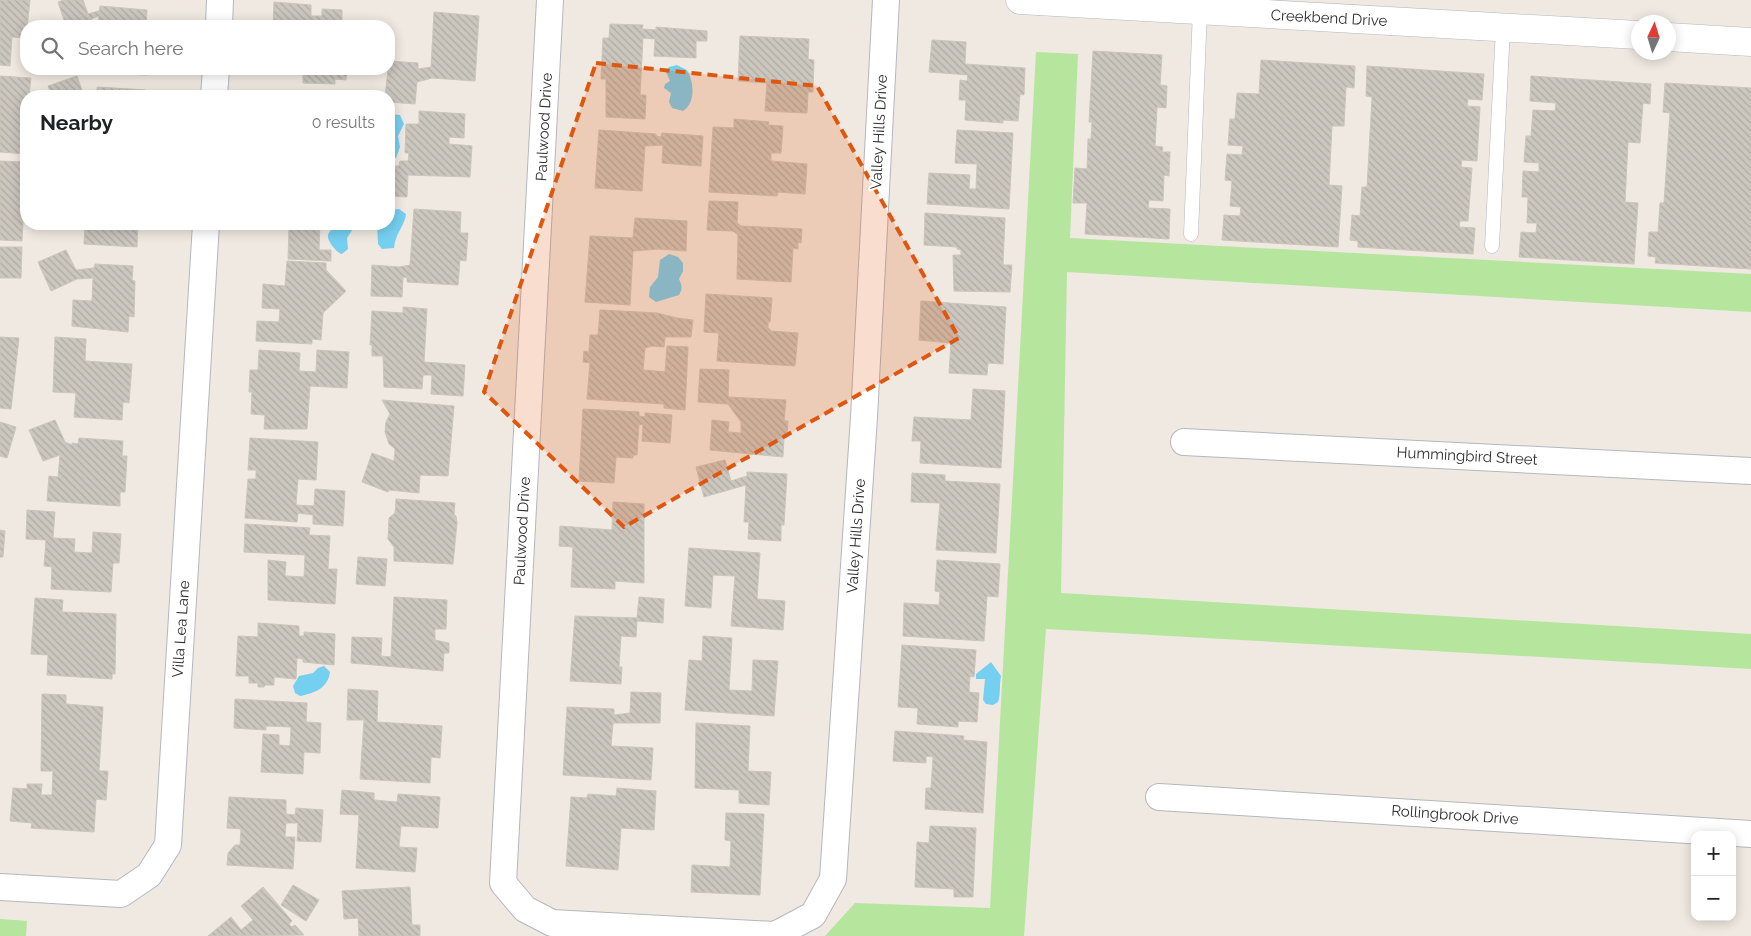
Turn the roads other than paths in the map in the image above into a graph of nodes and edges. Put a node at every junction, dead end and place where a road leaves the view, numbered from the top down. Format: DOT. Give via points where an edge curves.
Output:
graph roads {
  1 [pos="220,0"];
  2 [pos="550,0"];
  3 [pos="886,0"];
  4 [pos="1020,0"];
  5 [pos="1066,1"];
  6 [pos="1213,7"];
  7 [pos="219,20"];
  8 [pos="1503,28"];
  9 [pos="1631,35"];
  10 [pos="1676,37"];
  11 [pos="1751,42"];
  12 [pos="216,75"];
  13 [pos="214,90"];
  14 [pos="206,230"];
  15 [pos="1191,234"];
  16 [pos="1492,246"];
  17 [pos="1184,442"];
  18 [pos="1751,471"];
  19 [pos="1159,797"];
  20 [pos="1751,834"];
  21 [pos="0,887"];
  22 [pos="667,929"];
  1 -- 7 [label="street"];
  2 -- 22 [label="street, Paulwood Drive" via="503,883 525,909 552,922"];
  3 -- 22 [label="street, Valley Hills Drive" via="864,407 833,879 813,915 776,936"];
  4 -- 5 [label="street, Creekbend Drive"];
  5 -- 6 [label="street, Creekbend Drive"];
  6 -- 8 [label="street, Creekbend Drive"];
  6 -- 15 [label="lane"];
  8 -- 9 [label="street, Creekbend Drive"];
  8 -- 16 [label="lane"];
  10 -- 11 [label="street"];
  12 -- 13 [label="street"];
  14 -- 21 [label="street, Villa Lea Lane" via="168,845 148,875 120,894"];
  17 -- 18 [label="street, Hummingbird Street"];
  19 -- 20 [label="street, Rollingbrook Drive"];
}
